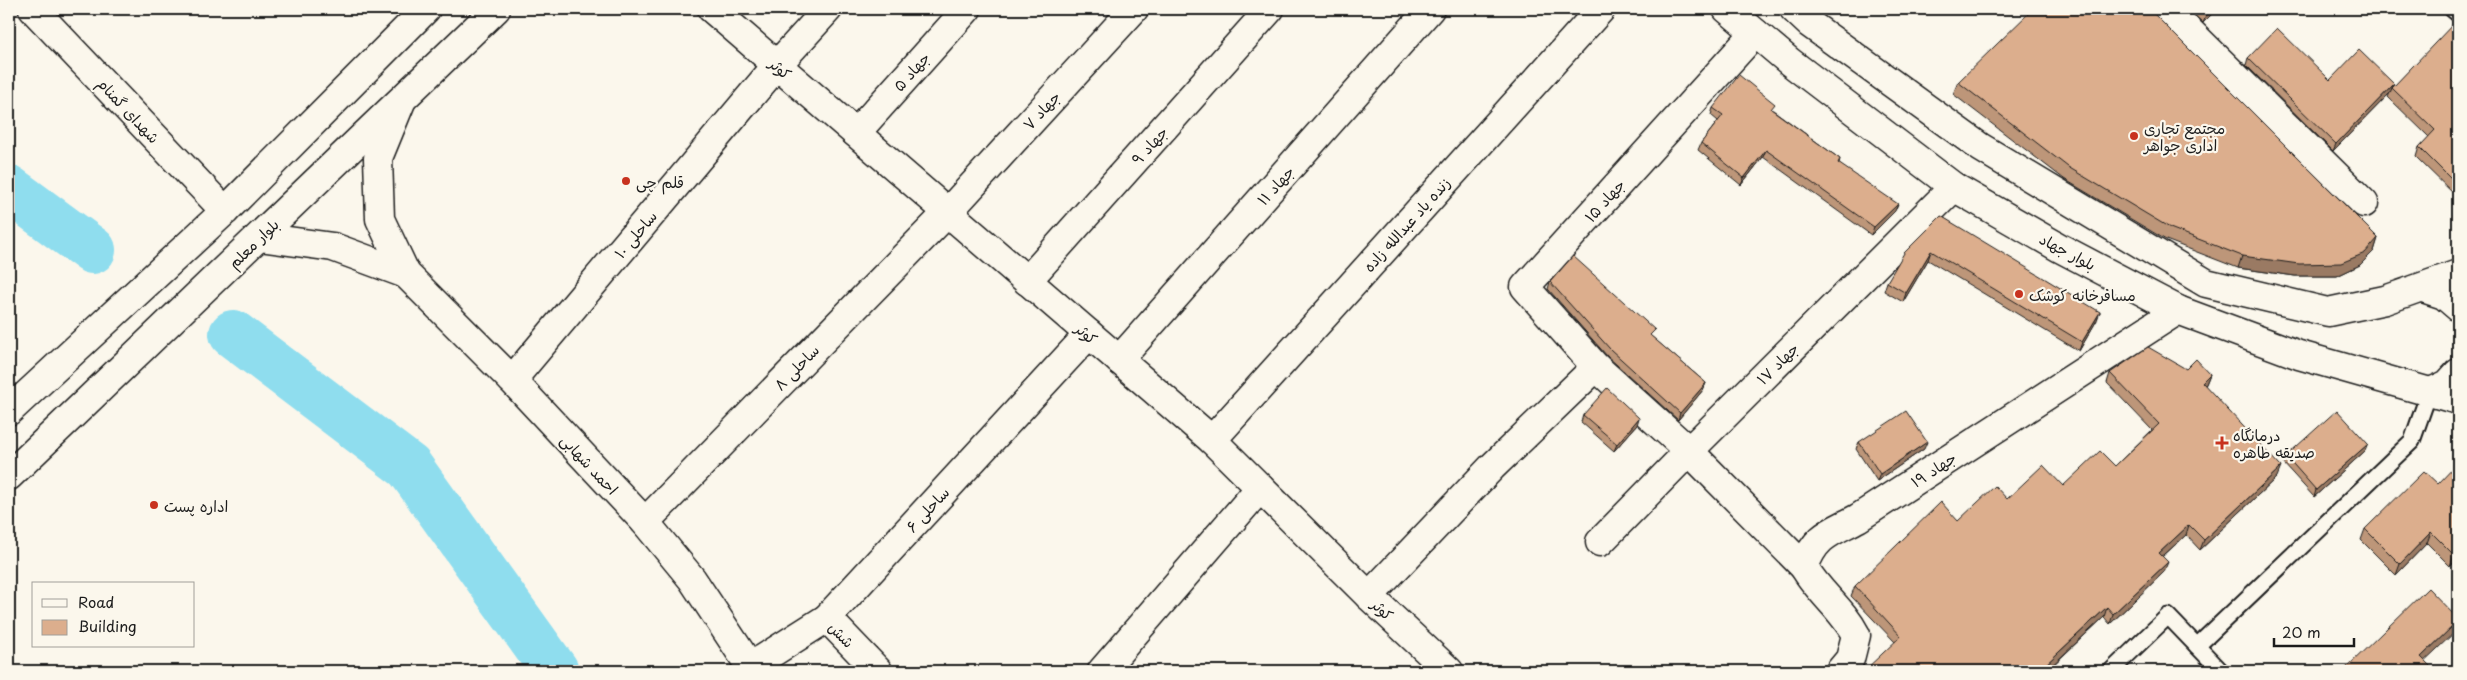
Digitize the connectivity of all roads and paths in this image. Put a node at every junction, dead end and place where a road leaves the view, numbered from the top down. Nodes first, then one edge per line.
1 (34, 9) edge
2 (426, 9) edge
3 (496, 9) edge
4 (712, 9) edge
5 (828, 9) edge
6 (967, 9) edge
7 (1134, 9) edge
8 (1270, 9) edge
9 (1430, 9) edge
10 (1601, 9) edge
11 (1726, 9) edge
12 (1794, 9) edge
13 (2167, 9) edge
14 (2452, 9) edge
15 (2458, 14) edge
16 (1755, 32) junction
17 (777, 65) junction
18 (401, 102) junction
19 (856, 133) junction
20 (1954, 187) junction
21 (2364, 203) dead end
22 (225, 211) junction
23 (948, 212) junction
24 (259, 237) junction
25 (406, 274) junction
26 (2458, 274) edge
27 (1028, 281) junction
28 (2423, 288) junction
29 (2458, 307) edge
30 (2178, 310) junction
31 (1089, 334) junction
32 (1119, 360) junction
33 (1596, 367) junction
34 (2458, 374) edge
35 (512, 380) junction
36 (2429, 393) junction
37 (2458, 400) edge
38 (9, 411) edge
39 (1212, 440) junction
40 (1688, 451) junction
41 (9, 476) edge
42 (1260, 488) junction
43 (645, 522) junction
44 (1600, 542) dead end
45 (1804, 567) junction
46 (1369, 596) junction
47 (827, 618) junction
48 (2196, 646) junction
49 (752, 669) edge
50 (878, 671) edge
51 (1102, 671) edge
52 (1449, 671) edge
53 (1840, 671) edge
54 (2111, 671) edge
55 (2221, 671) edge

1 - 22 street, شهدای گمنام
2 - 22 street
3 - 18 street, بلوار معلم
4 - 17 street, کوثر
5 - 17 street, ساحلی ۱۰
6 - 19 street, جهاد ۵
7 - 23 street, جهاد ۷
8 - 27 street, جهاد ۹
9 - 32 street, جهاد ۱۱
10 - 39 street, زنده یاد عبدالله زاده
11 - 16 street, بلوار جهاد
12 - 28 street
13 - 21 street
14 - 15 lane
16 - 20 street, بلوار جهاد
16 - 33 street, جهاد ۱۵
17 - 19 street, کوثر
17 - 35 street, ساحلی ۱۰
18 - 24 street, بلوار معلم
18 - 25 street, احمد شهابی
19 - 23 street, کوثر
20 - 30 street, بلوار جهاد
20 - 40 street, جهاد ۱۷
22 - 38 street
23 - 27 street, کوثر
23 - 43 street, ساحلی ۸
24 - 25 street, احمد شهابی
24 - 41 street, بلوار معلم
25 - 35 street, احمد شهابی
26 - 28 street
27 - 31 street, کوثر
28 - 29 street
30 - 36 street, بلوار جهاد
30 - 45 street, جهاد ۱۹
31 - 32 street, کوثر
31 - 47 street, ساحلی ۶
32 - 39 street, کوثر
33 - 40 street
33 - 46 street
34 - 36 street
35 - 43 street, احمد شهابی
36 - 37 street, بلوار جهاد
36 - 48 lane
39 - 42 street, کوثر
40 - 44 street, جهاد ۱۷
40 - 45 street
42 - 46 street, کوثر
42 - 51 street
43 - 49 street, احمد شهابی
45 - 53 street
46 - 52 street, کوثر
47 - 49 street, ساحلی ۶
47 - 50 street, شش
48 - 54 lane
48 - 55 lane

